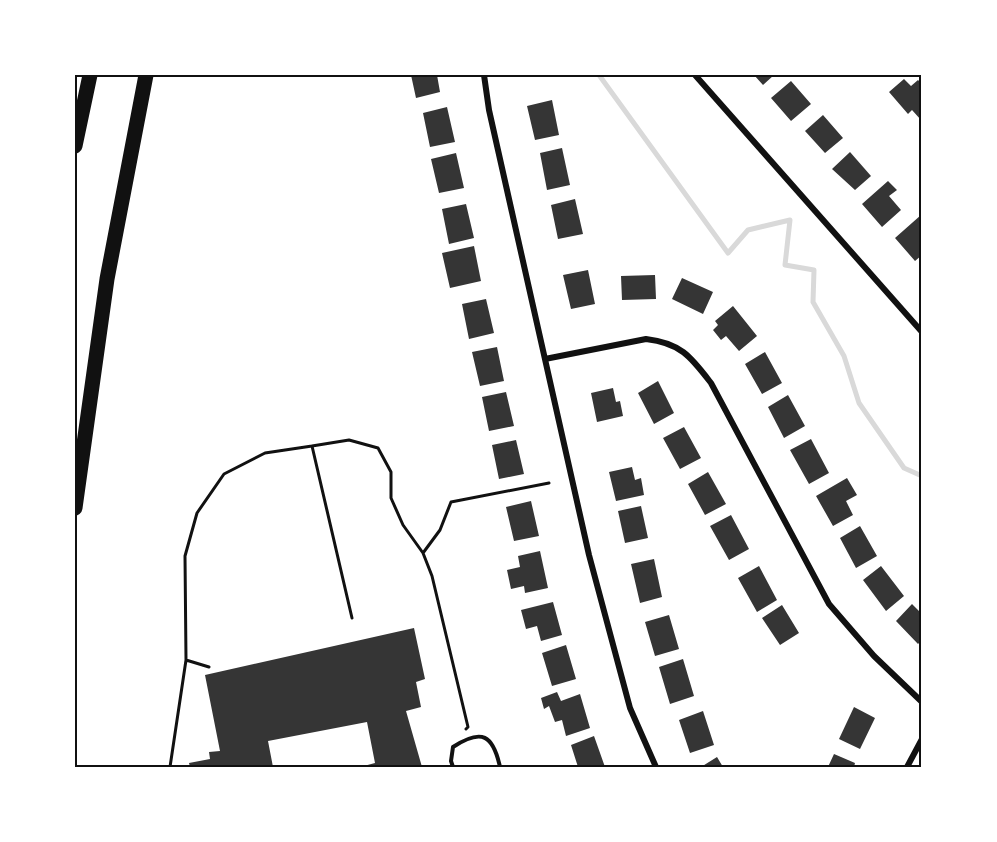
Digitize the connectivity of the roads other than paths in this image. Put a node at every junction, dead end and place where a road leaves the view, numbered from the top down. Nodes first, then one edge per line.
1 (90, 75) edge
2 (146, 75) edge
3 (484, 75) edge
4 (695, 75) edge
5 (75, 146) edge
6 (922, 332) edge
7 (544, 359) junction
8 (75, 508) edge
9 (922, 702) edge
10 (922, 739) edge
11 (453, 767) edge
12 (500, 767) edge
13 (656, 767) edge
14 (907, 767) edge

1 - 5 highway
2 - 8 highway
3 - 7 street
4 - 6 street
7 - 9 street
7 - 13 street
10 - 14 street
11 - 12 lane

